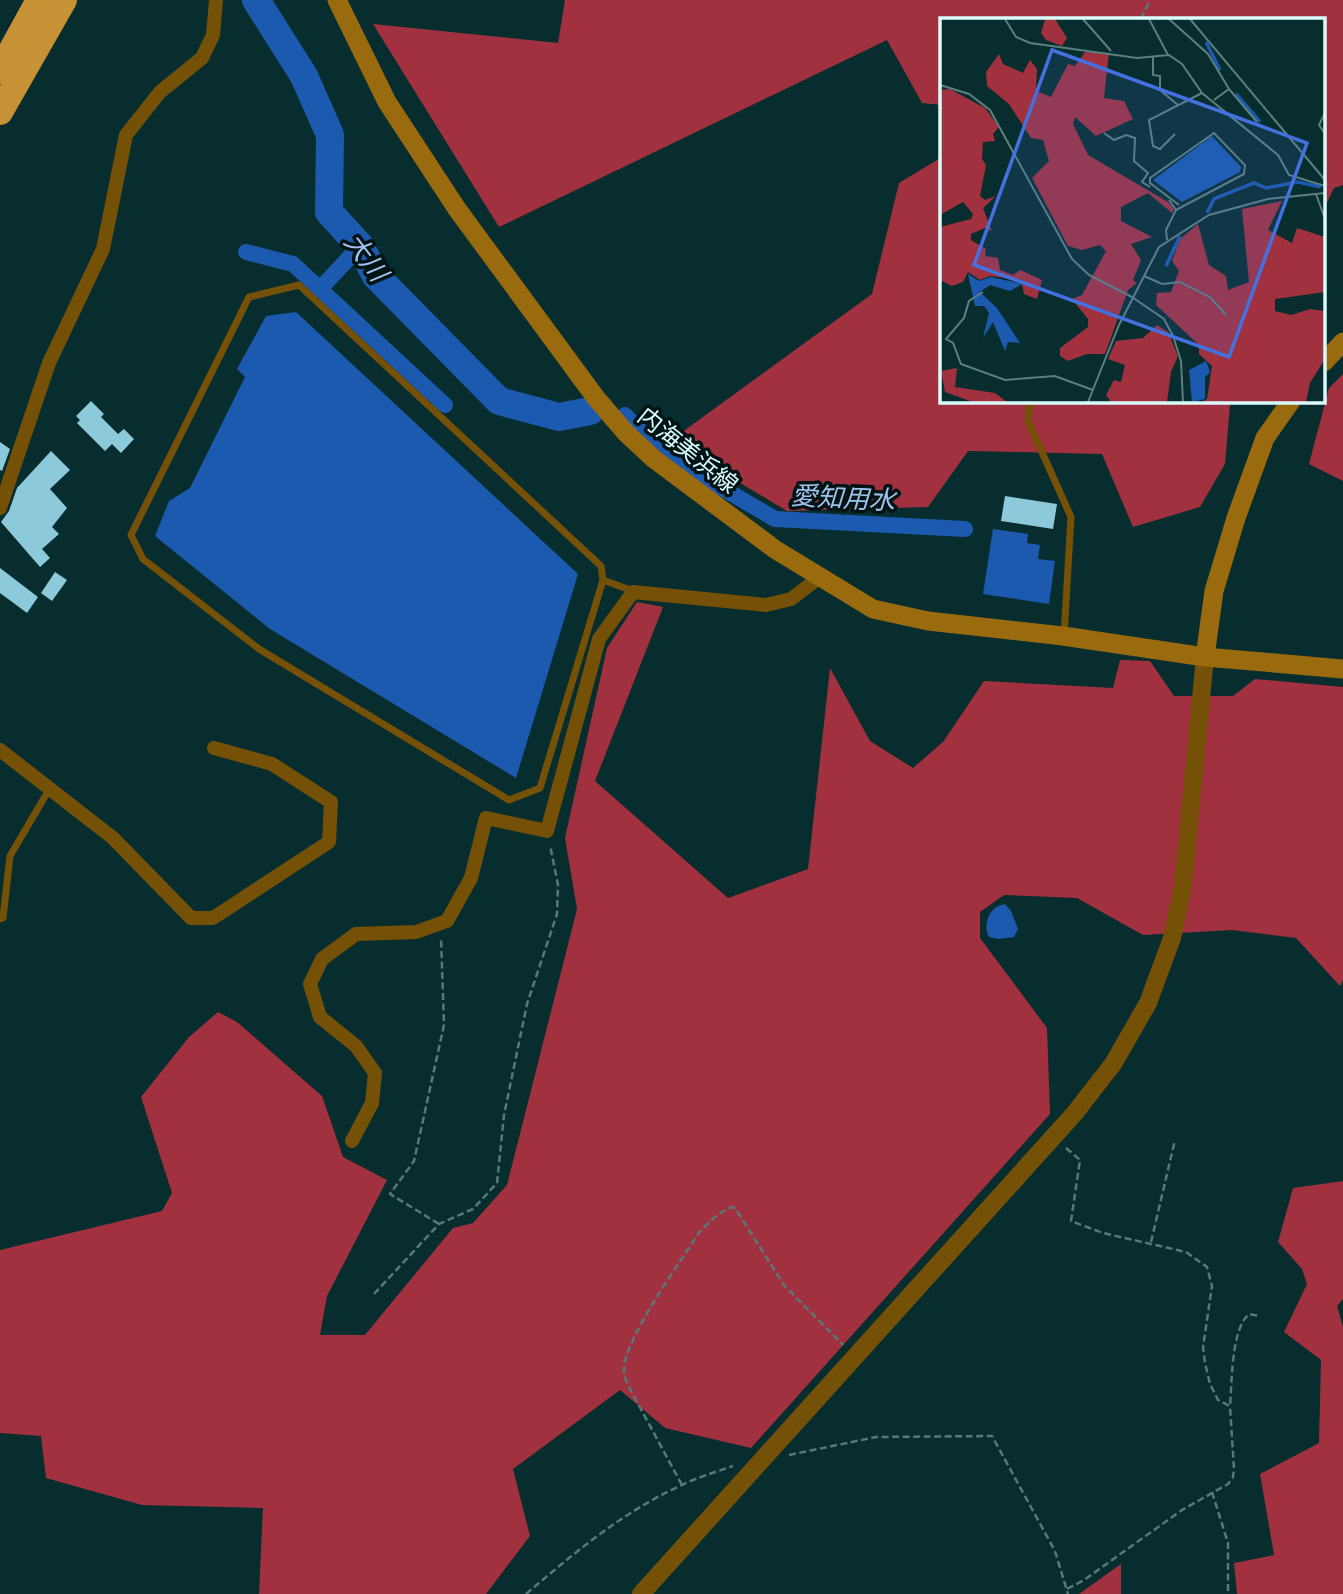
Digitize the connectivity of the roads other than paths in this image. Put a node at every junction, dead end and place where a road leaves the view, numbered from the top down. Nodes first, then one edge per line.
1 (39, 0) edge
2 (64, 0) edge
3 (216, 0) edge
4 (337, 0) edge
5 (0, 71) edge
6 (0, 113) edge
7 (1343, 342) edge
8 (1326, 360) edge
9 (1030, 402) edge
10 (1290, 402) edge
11 (0, 508) edge
12 (820, 577) junction
13 (603, 580) junction
14 (633, 592) junction
15 (1063, 636) junction
16 (1205, 657) junction
17 (1343, 669) edge
18 (214, 748) dead end
19 (0, 750) edge
20 (50, 788) junction
21 (0, 919) edge
22 (352, 1141) dead end
23 (641, 1594) edge

1 - 5 highway
2 - 6 highway
3 - 11 street
4 - 12 main road, 内海美浜線
7 - 8 main road
9 - 15 lane
10 - 16 main road
12 - 14 street
12 - 15 main road, 内海美浜線
13 - 13 lane
13 - 14 lane
14 - 22 street
15 - 16 main road, 内海美浜線
16 - 17 main road, 内海美浜線
16 - 23 street
18 - 20 street
19 - 20 street
20 - 21 lane

